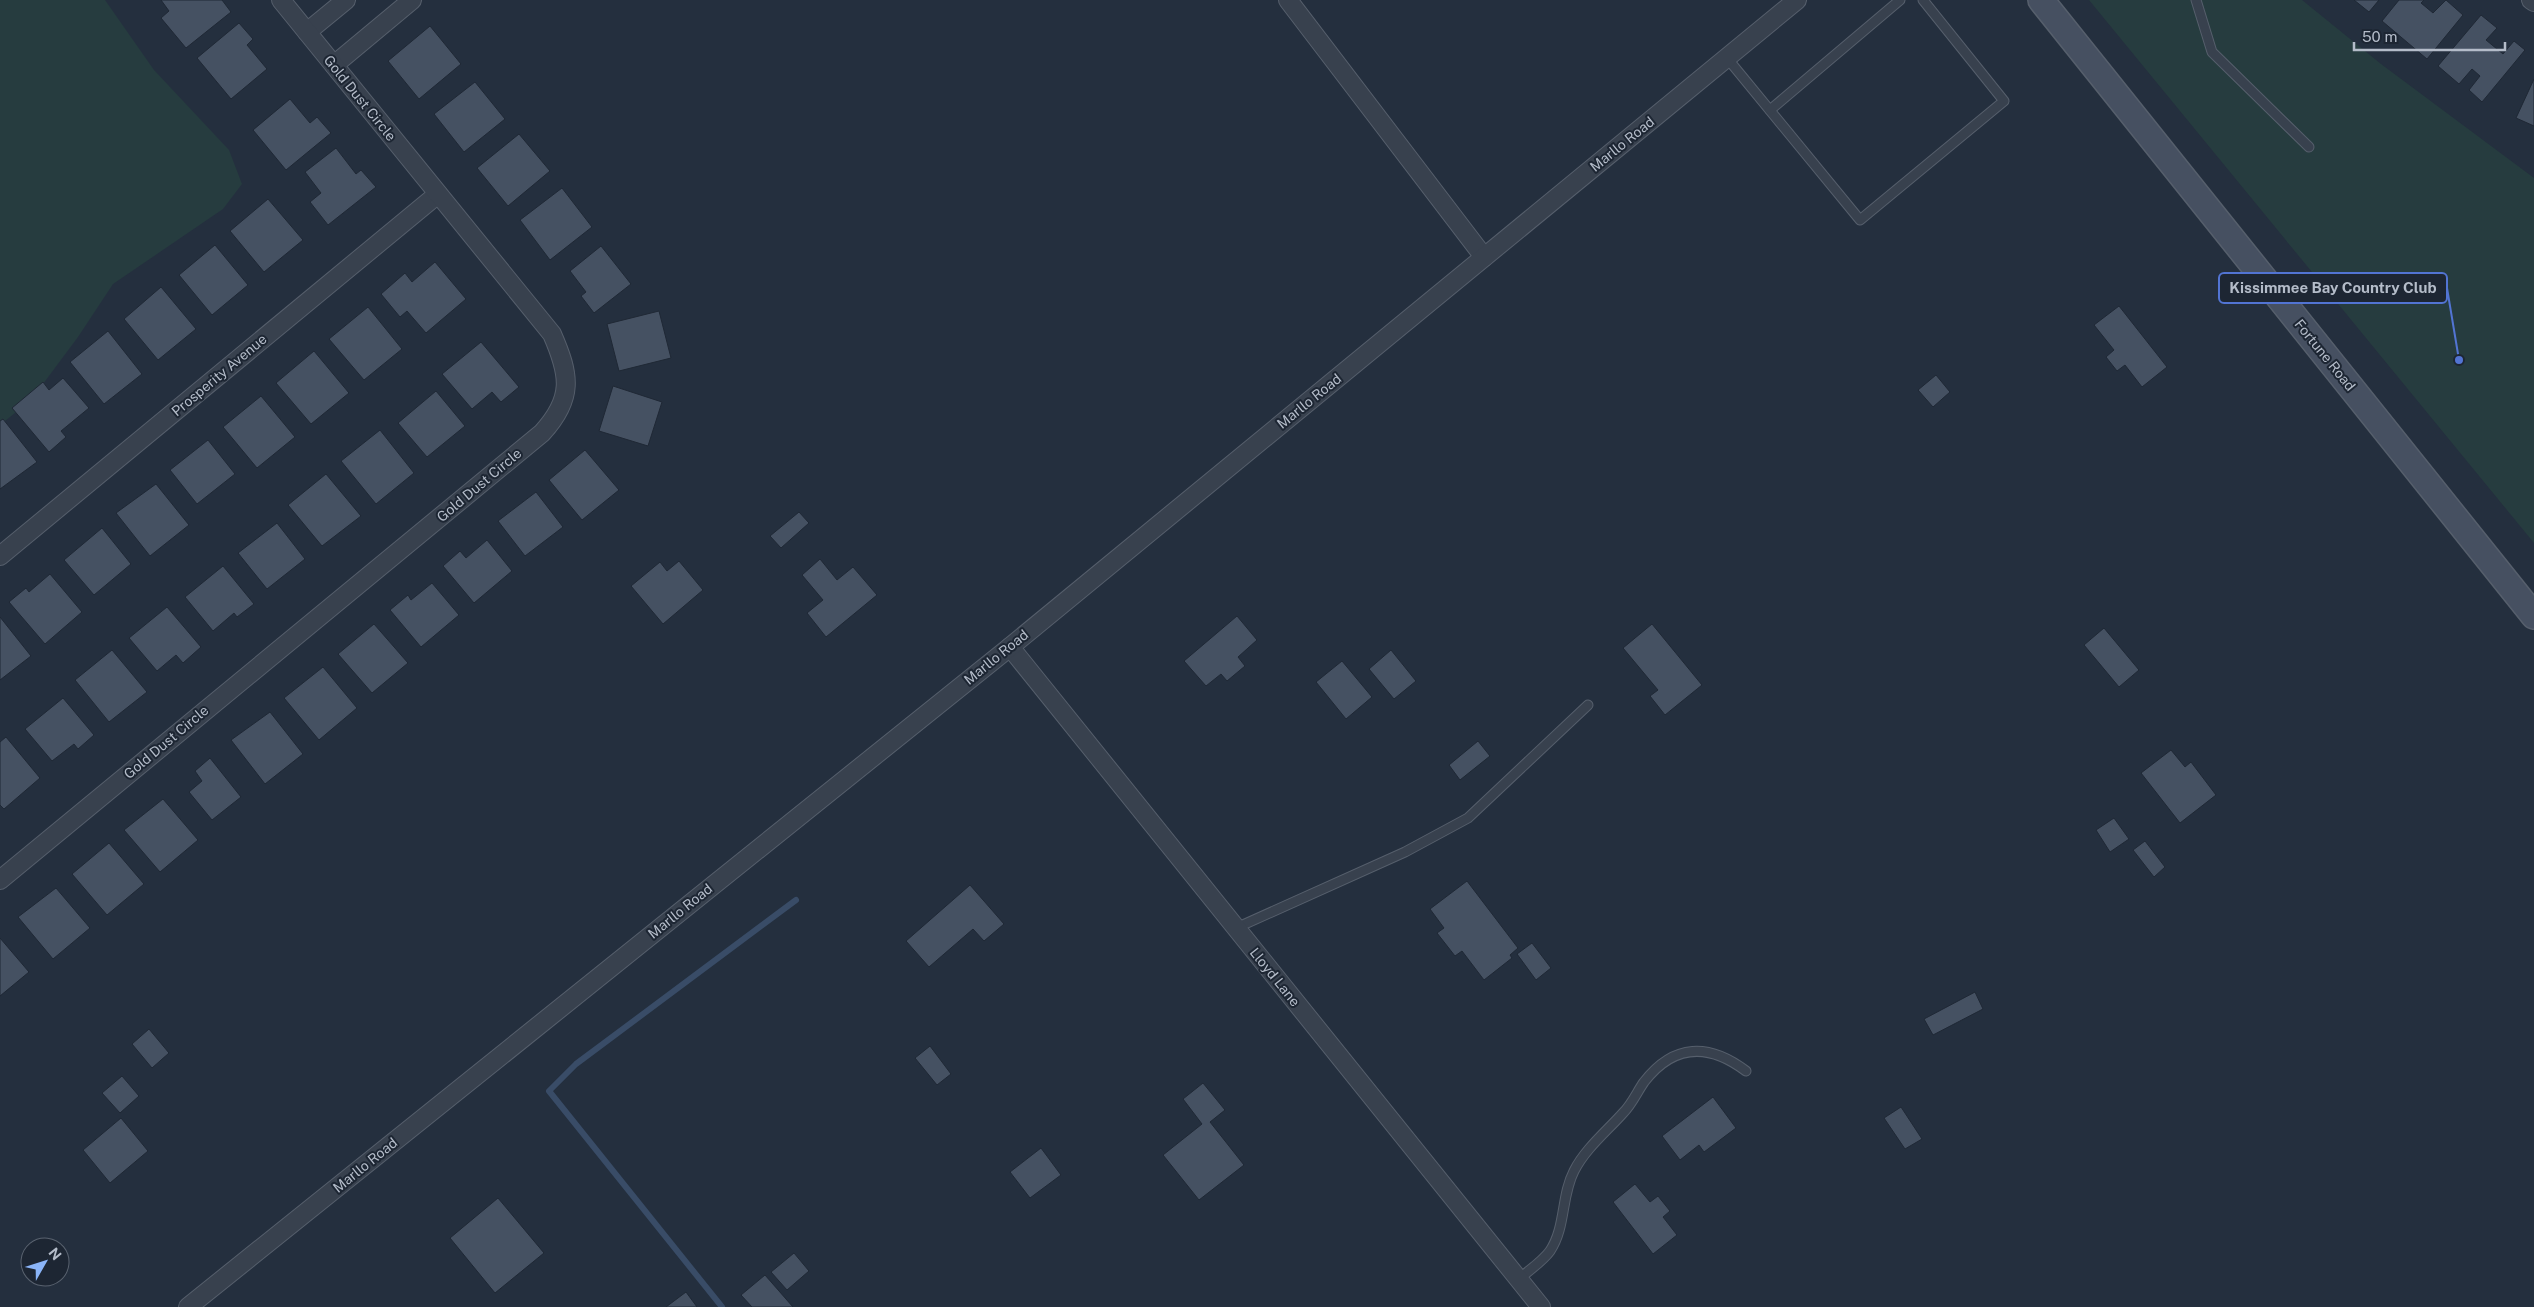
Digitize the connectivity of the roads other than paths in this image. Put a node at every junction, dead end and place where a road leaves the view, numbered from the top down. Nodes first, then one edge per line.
1 (281, 0) edge
2 (346, 0) edge
3 (412, 0) edge
4 (1288, 0) edge
5 (1797, 0) edge
6 (1900, 0) edge
7 (1923, 0) edge
8 (2041, 0) edge
9 (2196, 0) edge
10 (2531, 0) edge
11 (2534, 2) edge
12 (307, 32) junction
13 (1727, 58) junction
14 (334, 65) junction
15 (1770, 110) junction
16 (2309, 147) dead end
17 (438, 194) junction
18 (1484, 257) junction
19 (0, 556) edge
20 (2534, 616) edge
21 (1010, 646) junction
22 (1588, 705) dead end
23 (0, 880) edge
24 (1236, 928) junction
25 (1746, 1071) dead end
26 (1519, 1279) junction
27 (188, 1307) edge
28 (1541, 1307) edge

1 - 12 street, Gold Dust Circle
2 - 12 street
3 - 14 street
4 - 18 street
5 - 13 street, Marllo Road
6 - 15 lane
7 - 15 lane
8 - 20 street, Fortune Road
9 - 16 lane
10 - 11 street
12 - 14 street, Gold Dust Circle
13 - 15 lane
13 - 18 street, Marllo Road
14 - 17 street, Gold Dust Circle
17 - 19 street, Prosperity Avenue
17 - 23 street, Gold Dust Circle
18 - 21 street, Marllo Road
21 - 24 street, Lloyd Lane
21 - 27 street, Marllo Road
22 - 24 lane
24 - 26 street, Lloyd Lane
25 - 26 lane
26 - 28 street, Lloyd Lane

